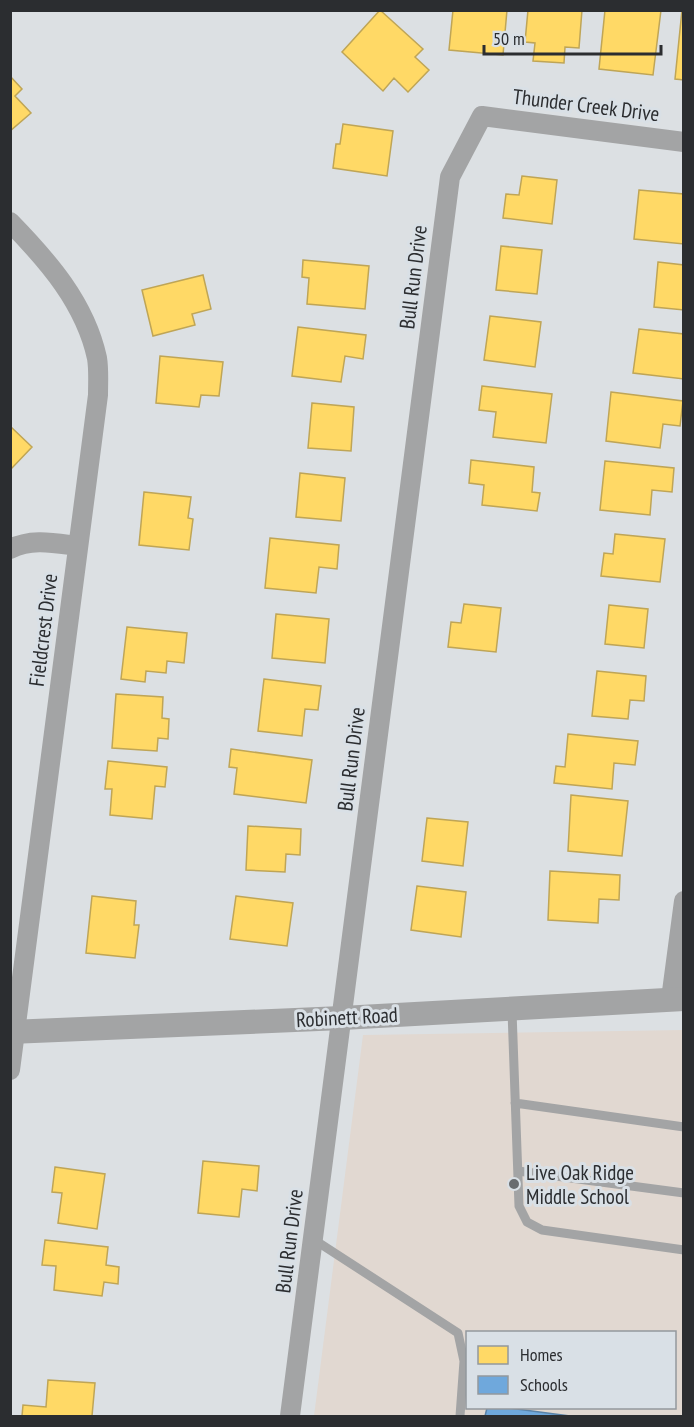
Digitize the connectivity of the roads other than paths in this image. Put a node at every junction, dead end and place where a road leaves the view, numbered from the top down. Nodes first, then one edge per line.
1 (482, 116) joint
2 (684, 142) edge
3 (10, 222) edge
4 (78, 546) junction
5 (10, 549) edge
6 (684, 901) edge
7 (677, 999) edge
8 (512, 1008) junction
9 (342, 1018) junction
10 (13, 1032) edge
11 (10, 1070) edge
12 (515, 1103) junction
13 (684, 1127) edge
14 (518, 1171) junction
15 (684, 1193) edge
16 (313, 1239) junction
17 (684, 1250) edge
18 (290, 1416) edge
19 (460, 1416) edge

1 - 2 street, Thunder Creek Drive
1 - 9 street, Bull Run Drive
3 - 4 street, Fieldcrest Drive
4 - 5 street
4 - 10 street, Fieldcrest Drive
6 - 7 street
7 - 8 street, Robinett Road
8 - 9 street, Robinett Road
8 - 12 lane
9 - 10 street, Robinett Road
9 - 16 street, Bull Run Drive
10 - 11 street, Fieldcrest Drive
12 - 13 lane
12 - 14 lane
14 - 15 lane
14 - 17 lane
16 - 18 street, Bull Run Drive
16 - 19 lane

